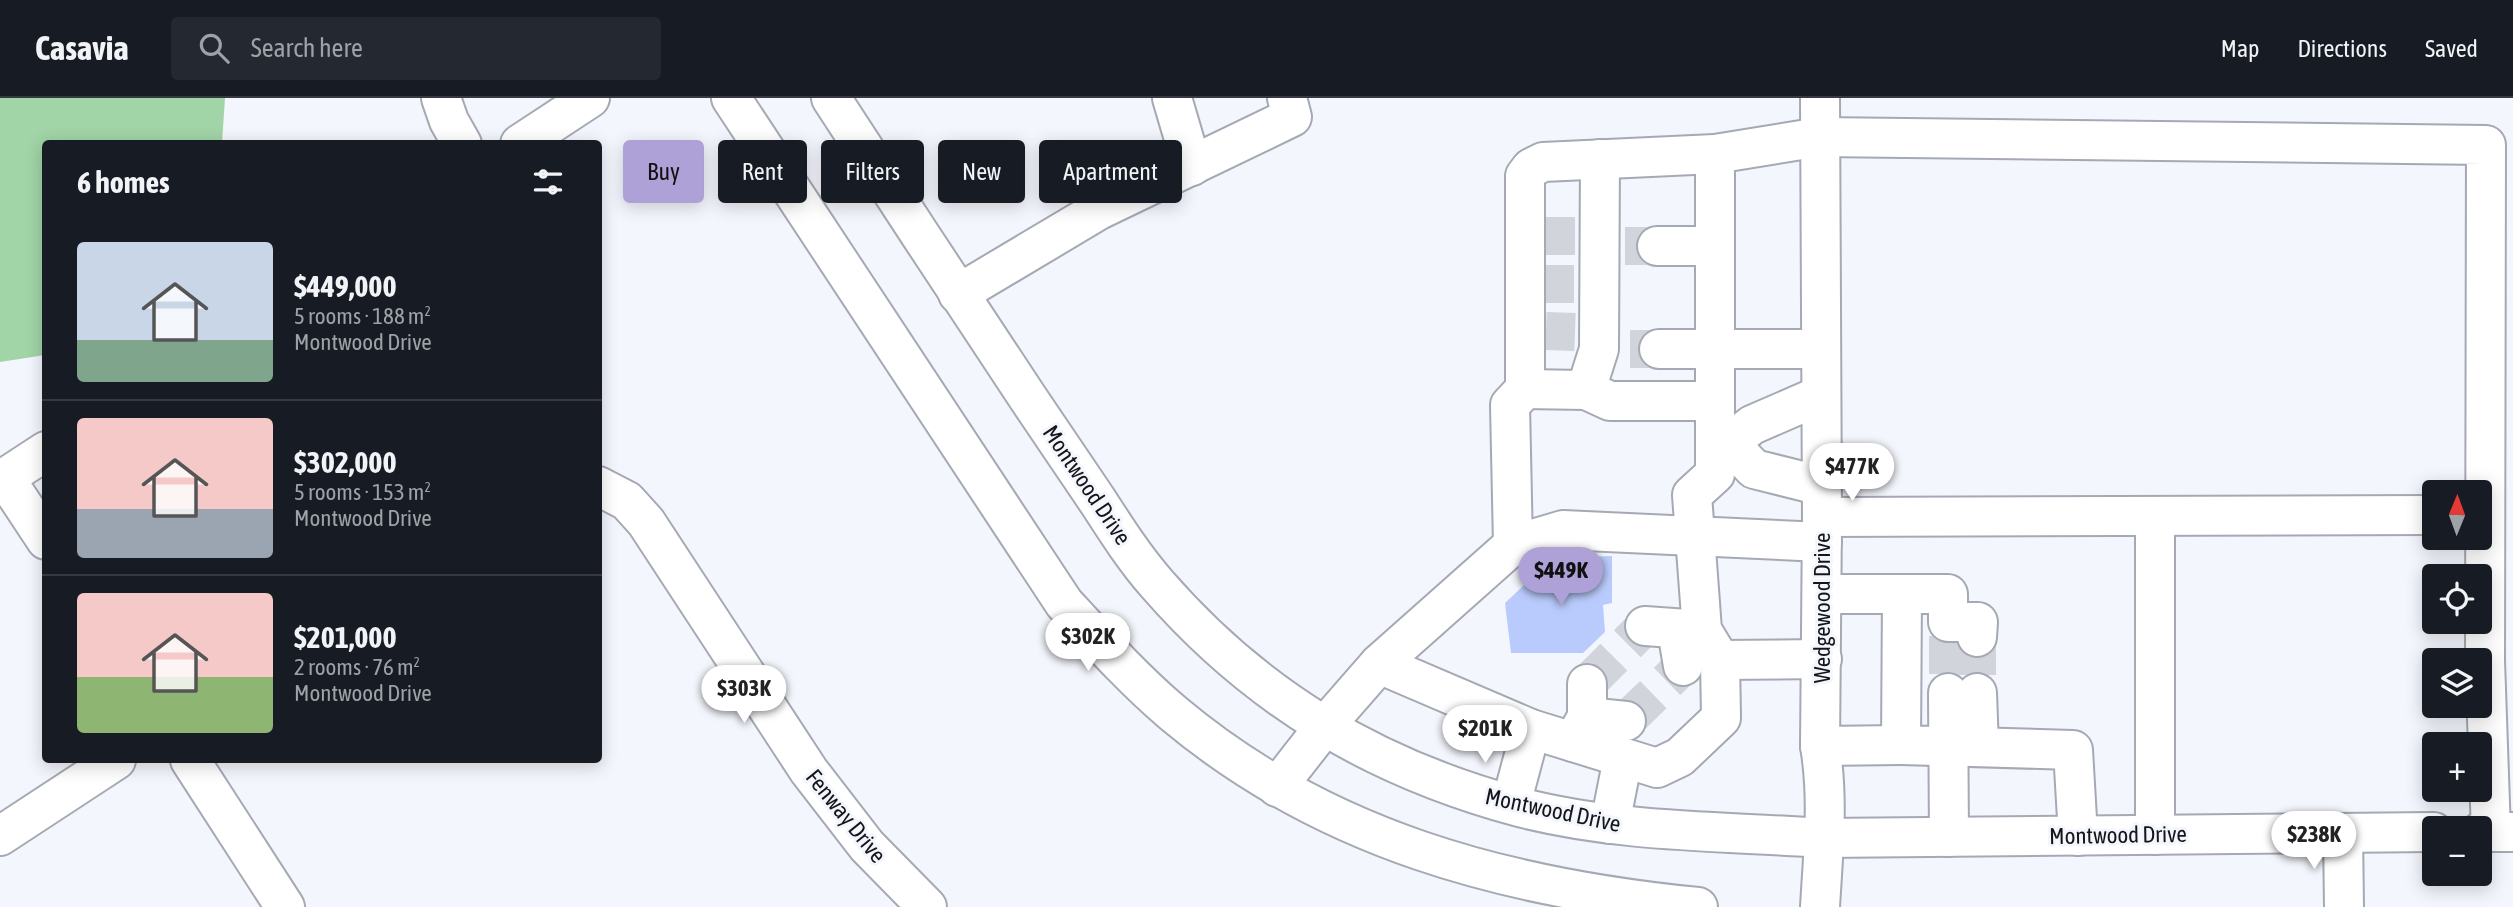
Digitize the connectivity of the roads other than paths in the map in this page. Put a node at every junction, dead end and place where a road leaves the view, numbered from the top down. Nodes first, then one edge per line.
1 (441, 98) edge
2 (590, 98) edge
3 (731, 98) edge
4 (831, 98) edge
5 (1172, 98) edge
6 (1287, 98) edge
7 (1820, 98) edge
8 (1820, 137) junction
9 (460, 140) edge
10 (526, 140) edge
11 (1715, 154) junction
12 (1600, 159) junction
13 (1192, 166) junction
14 (1589, 240) junction
15 (1715, 246) junction
16 (1561, 284) junction
17 (958, 294) junction
18 (1590, 339) junction
19 (1715, 348) junction
20 (1821, 349) junction
21 (1525, 389) junction
22 (1586, 390) junction
23 (1821, 395) junction
24 (1716, 401) junction
25 (1722, 442) junction
26 (42, 454) edge
27 (2, 479) edge
28 (2482, 480) edge
29 (602, 488) edge
30 (1822, 515) junction
31 (2422, 515) edge
32 (2155, 516) junction
33 (42, 534) edge
34 (1696, 536) junction
35 (1513, 545) junction
36 (2483, 550) edge
37 (1822, 594) junction
38 (1902, 594) junction
39 (1958, 632) tunnel mouth
40 (1685, 642) junction
41 (1822, 659) junction
42 (1379, 664) junction
43 (1963, 693) tunnel mouth
44 (1324, 727) junction
45 (1531, 729) junction
46 (1624, 740) junction
47 (1901, 745) junction
48 (1820, 747) junction
49 (1963, 747) junction
50 (111, 763) edge
51 (192, 763) edge
52 (1277, 787) junction
53 (1511, 804) junction
54 (1610, 824) junction
55 (2422, 832) edge
56 (2495, 832) edge
57 (2343, 833) junction
58 (2155, 835) junction
59 (0, 836) edge
60 (1949, 836) junction
61 (2078, 836) junction
62 (1824, 838) junction
63 (285, 907) edge
64 (927, 907) edge
65 (1698, 907) edge
66 (1820, 907) edge
67 (2344, 907) edge

1 - 9 main road
2 - 10 main road
3 - 52 main road
4 - 17 main road, Montwood Drive
5 - 13 main road
6 - 13 main road
7 - 8 main road, Wedgewood Drive
8 - 11 main road
8 - 20 main road, Wedgewood Drive
8 - 28 main road
11 - 12 main road
11 - 15 main road
12 - 14 main road
12 - 14 main road
13 - 17 main road
14 - 15 main road
14 - 16 main road
14 - 16 main road
15 - 19 main road
16 - 18 main road
16 - 18 main road
17 - 44 main road, Montwood Drive
18 - 19 main road
18 - 21 main road
18 - 22 main road
19 - 20 main road
19 - 24 main road
20 - 23 main road, Wedgewood Drive
21 - 22 main road
21 - 35 main road
22 - 24 main road
23 - 25 main road
23 - 30 main road, Wedgewood Drive
24 - 25 main road
25 - 30 main road
25 - 34 main road
26 - 27 main road
27 - 33 main road
29 - 64 main road, Fenway Drive
30 - 32 main road
30 - 34 main road
30 - 37 main road, Wedgewood Drive
31 - 32 main road
32 - 58 main road
34 - 35 main road
34 - 40 main road
35 - 42 main road
36 - 56 main road
37 - 38 main road
37 - 41 main road, Wedgewood Drive
38 - 39 main road
38 - 47 main road
40 - 41 main road
40 - 46 main road
41 - 48 main road, Wedgewood Drive
42 - 44 main road
42 - 45 main road
43 - 49 main road
44 - 52 main road
44 - 53 main road, Montwood Drive
45 - 46 main road
45 - 53 main road
46 - 54 main road
47 - 48 main road
47 - 49 main road
48 - 62 main road, Wedgewood Drive
49 - 60 main road
49 - 61 main road
50 - 59 main road
51 - 63 main road
52 - 65 main road
53 - 54 main road, Montwood Drive
54 - 62 main road, Montwood Drive
55 - 57 main road, Montwood Drive
57 - 58 main road, Montwood Drive
57 - 67 main road
58 - 61 main road, Montwood Drive
60 - 61 main road, Montwood Drive
60 - 62 main road, Montwood Drive
62 - 66 main road, Wedgewood Drive

